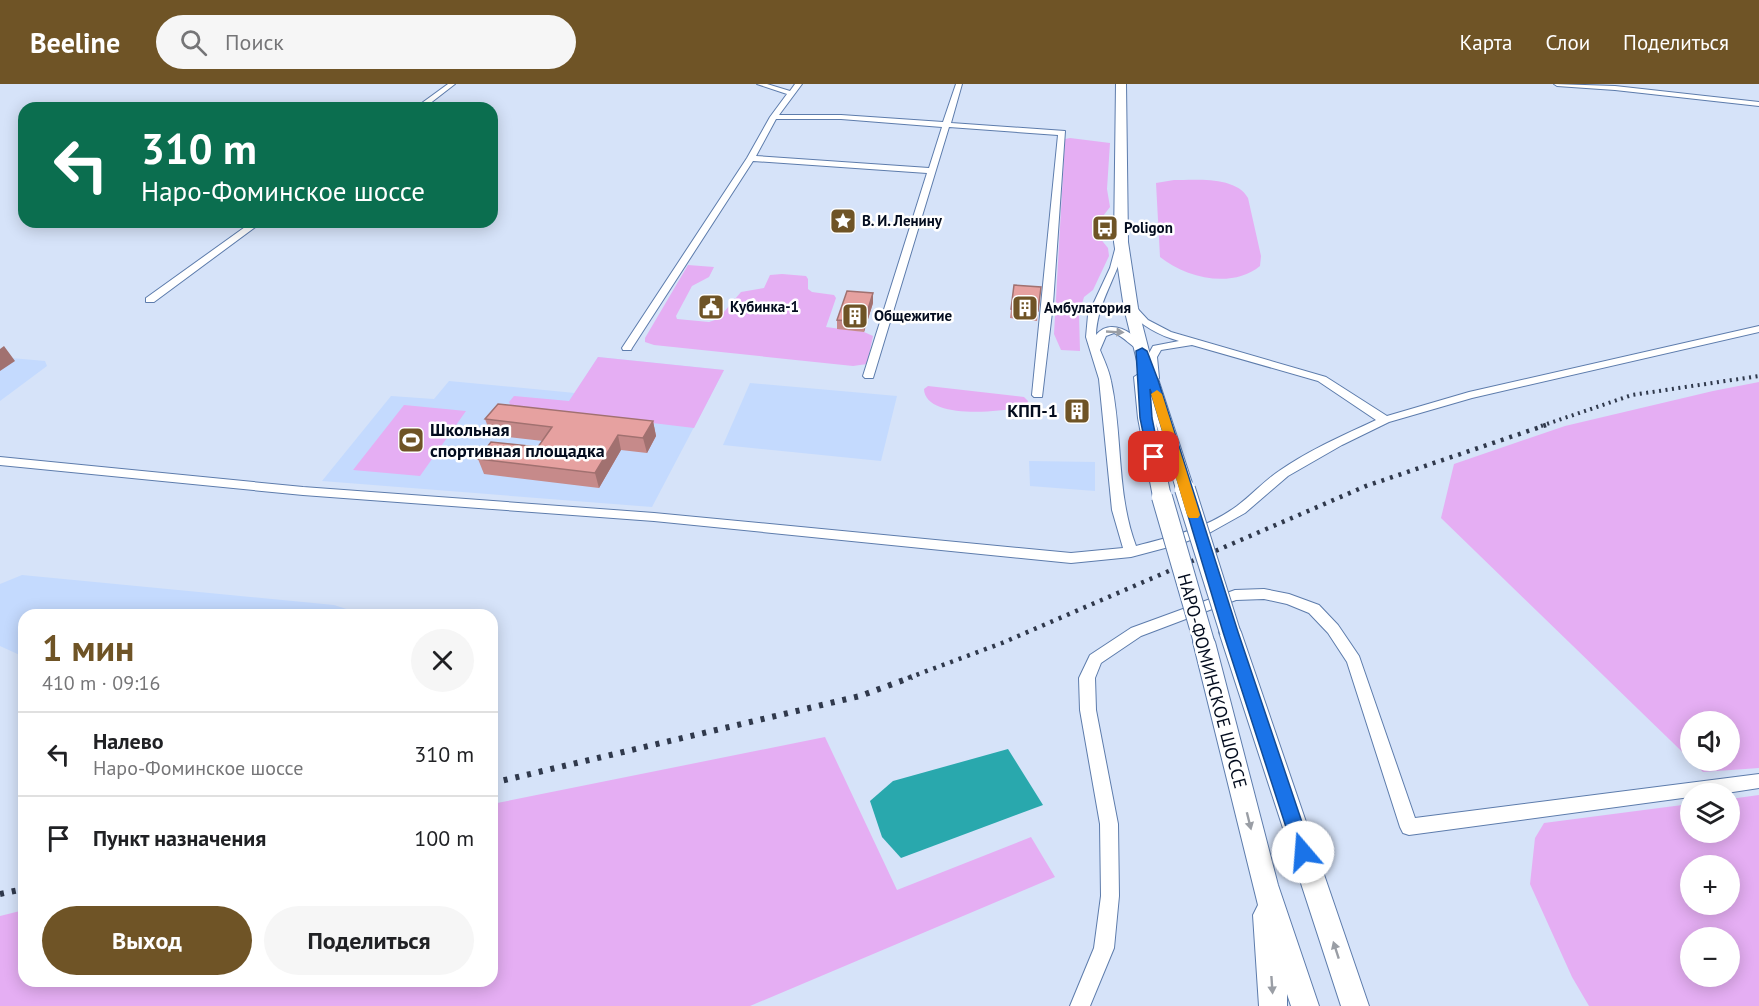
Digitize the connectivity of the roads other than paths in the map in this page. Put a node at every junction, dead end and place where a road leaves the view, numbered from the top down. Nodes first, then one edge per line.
1 (452, 84) edge
2 (760, 84) edge
3 (799, 84) edge
4 (959, 84) edge
5 (1121, 84) edge
6 (1557, 84) edge
7 (790, 93) junction
8 (427, 102) edge
9 (1759, 104) edge
10 (774, 117) junction
11 (948, 124) junction
12 (751, 158) junction
13 (932, 171) junction
14 (250, 228) edge
15 (1121, 242) junction
16 (150, 300) dead end
17 (1131, 308) junction
18 (1759, 329) edge
19 (1206, 347) junction
20 (627, 348) dead end
21 (1095, 349) junction
22 (1141, 349) junction
23 (869, 376) dead end
24 (1153, 380) junction
25 (1038, 395) dead end
26 (1385, 420) junction
27 (0, 461) edge
28 (1131, 552) junction
29 (1759, 781) edge
30 (1265, 885) junction
31 (1080, 1006) edge
32 (1273, 1006) edge
33 (1305, 1006) edge
34 (1355, 1006) edge

1 - 8 street
2 - 7 street
3 - 7 street
4 - 11 street
5 - 15 main road, НАРО-ФОМИНСКОЕ ШОССЕ
6 - 9 street
7 - 10 street
10 - 11 street
10 - 12 street
11 - 13 street
11 - 25 street
12 - 13 street
12 - 20 street
13 - 23 street
14 - 16 street
15 - 17 main road, НАРО-ФОМИНСКОЕ ШОССЕ
15 - 21 street
17 - 19 street
17 - 22 main road, НАРО-ФОМИНСКОЕ ШОССЕ
18 - 26 street
19 - 24 street
19 - 26 street
21 -> 22 street
21 - 28 street
22 - 24 main road, НАРО-ФОМИНСКОЕ ШОССЕ
22 -> 30 main road, НАРО-ФОМИНСКОЕ ШОССЕ, bridge
34 -> 24 main road, НАРО-ФОМИНСКОЕ ШОССЕ, bridge
26 - 28 street
27 - 28 street
29 - 31 street
30 -> 32 main road
30 - 33 main road, НАРО-ФОМИНСКОЕ ШОССЕ

